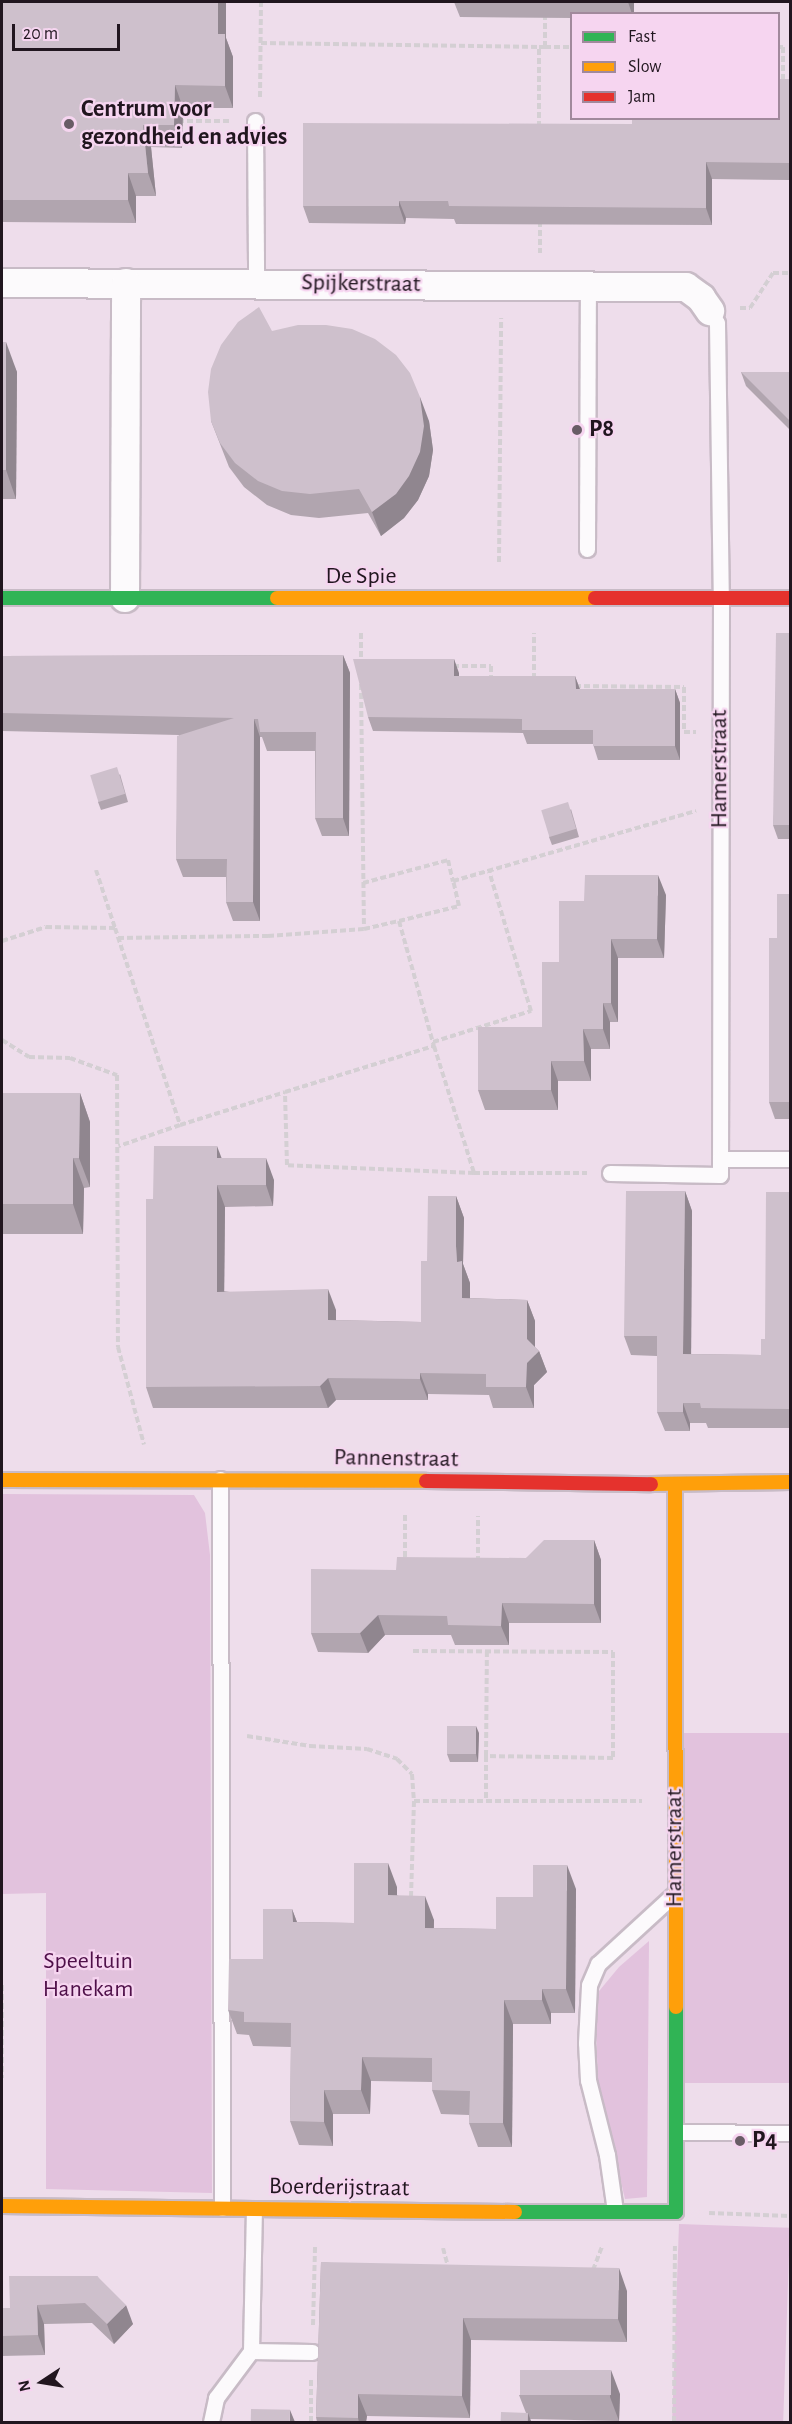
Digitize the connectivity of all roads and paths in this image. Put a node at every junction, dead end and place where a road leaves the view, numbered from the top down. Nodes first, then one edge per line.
1 (261, 2) edge
2 (545, 13) dead end
3 (261, 43) junction
4 (780, 46) edge
5 (539, 47) junction
6 (545, 47) junction
7 (570, 47) edge
8 (783, 85) edge
9 (172, 121) edge
10 (255, 121) junction
11 (539, 131) edge
12 (540, 215) edge
13 (790, 273) edge
14 (2, 283) edge
15 (126, 283) junction
16 (256, 283) junction
17 (501, 286) junction
18 (541, 286) junction
19 (588, 287) junction
20 (710, 311) junction
21 (587, 549) dead end
22 (2, 598) edge
23 (125, 598) junction
24 (721, 598) junction
25 (790, 598) edge
26 (360, 599) junction
27 (499, 599) junction
28 (535, 599) junction
29 (361, 665) edge
30 (444, 666) edge
31 (361, 677) edge
32 (491, 685) edge
33 (534, 686) edge
34 (568, 686) edge
35 (720, 733) junction
36 (720, 803) junction
37 (96, 870) dead end
38 (489, 871) junction
39 (453, 881) junction
40 (363, 883) junction
41 (399, 921) junction
42 (115, 928) junction
43 (364, 929) junction
44 (118, 938) junction
45 (2, 941) edge
46 (2, 1040) edge
47 (434, 1044) junction
48 (285, 1092) junction
49 (180, 1125) junction
50 (119, 1146) junction
51 (720, 1159) junction
52 (790, 1160) edge
53 (474, 1173) junction
54 (610, 1173) joint
55 (145, 1479) junction
56 (220, 1479) junction
57 (2, 1480) edge
58 (405, 1481) junction
59 (478, 1482) junction
60 (790, 1482) edge
61 (675, 1484) junction
62 (405, 1568) edge
63 (478, 1568) edge
64 (413, 1652) dead end
65 (487, 1652) junction
66 (222, 1724) junction
67 (486, 1756) junction
68 (414, 1801) junction
69 (486, 1801) junction
70 (675, 1801) junction
71 (675, 1894) junction
72 (411, 1904) edge
73 (2, 1985) edge
74 (2, 2078) edge
75 (676, 2132) junction
76 (790, 2133) edge
77 (2, 2206) edge
78 (222, 2208) junction
79 (254, 2209) junction
80 (299, 2210) junction
81 (615, 2211) junction
82 (434, 2212) junction
83 (676, 2212) junction
84 (790, 2216) edge
85 (451, 2278) edge
86 (590, 2279) edge
87 (251, 2350) junction
88 (312, 2352) junction
89 (211, 2422) edge
90 (311, 2422) edge
91 (674, 2422) edge

1 - 3 path
2 - 6 path
3 - 5 path
3 - 10 path
4 - 8 path
5 - 6 path
5 - 11 path
6 - 7 path
9 - 10 path
10 - 16 lane
12 - 18 path
13 - 20 path
14 - 15 street, Spijkerstraat
15 - 16 street, Spijkerstraat
15 - 23 street
16 - 17 street, Spijkerstraat
17 - 18 street, Spijkerstraat
17 - 27 path
18 - 19 street, Spijkerstraat
19 - 20 street, Spijkerstraat
19 - 21 lane
20 - 24 lane, Hamerstraat
22 - 23 street, De Spie
23 - 26 street, De Spie
24 - 25 street, De Spie
24 - 28 street, De Spie
24 - 35 lane, Hamerstraat
26 - 27 street, De Spie
26 - 29 path
27 - 28 street, De Spie
28 - 33 path
30 - 32 path
31 - 40 path
34 - 35 path
35 - 36 lane, Hamerstraat
36 - 38 path
36 - 51 lane, Hamerstraat
37 - 42 path
38 - 39 path
38 - 47 path
39 - 40 path
39 - 41 path
40 - 43 path
41 - 43 path
41 - 47 path
42 - 44 path
42 - 45 path
43 - 44 path
44 - 49 path
46 - 50 path
47 - 48 path
47 - 53 path
48 - 49 path
48 - 53 path
49 - 50 path
50 - 55 path
51 - 52 lane
51 - 54 lane
53 - 54 path
55 - 56 street, Pannenstraat
55 - 57 street, Pannenstraat
56 - 58 street, Pannenstraat
56 - 66 lane
58 - 59 street, Pannenstraat
58 - 62 path
59 - 61 street, Pannenstraat
59 - 63 path
60 - 61 street, Pannenstraat
61 - 70 street, Hamerstraat
64 - 65 path
65 - 67 path
65 - 67 path
66 - 68 path
66 - 78 lane
67 - 69 path
68 - 69 path
68 - 72 path
69 - 70 path
70 - 71 street, Hamerstraat
71 - 75 street, Hamerstraat
71 - 81 lane
73 - 74 path
75 - 76 lane
75 - 83 street, Hamerstraat
77 - 78 street, Boerderijstraat
78 - 79 street, Boerderijstraat
79 - 80 street, Boerderijstraat
79 - 87 lane
80 - 82 street, Boerderijstraat
80 - 88 path
81 - 82 street, Boerderijstraat
81 - 83 street, Boerderijstraat
81 - 86 path
82 - 85 path
83 - 84 path
83 - 91 path
87 - 88 lane
87 - 89 lane
88 - 90 path

